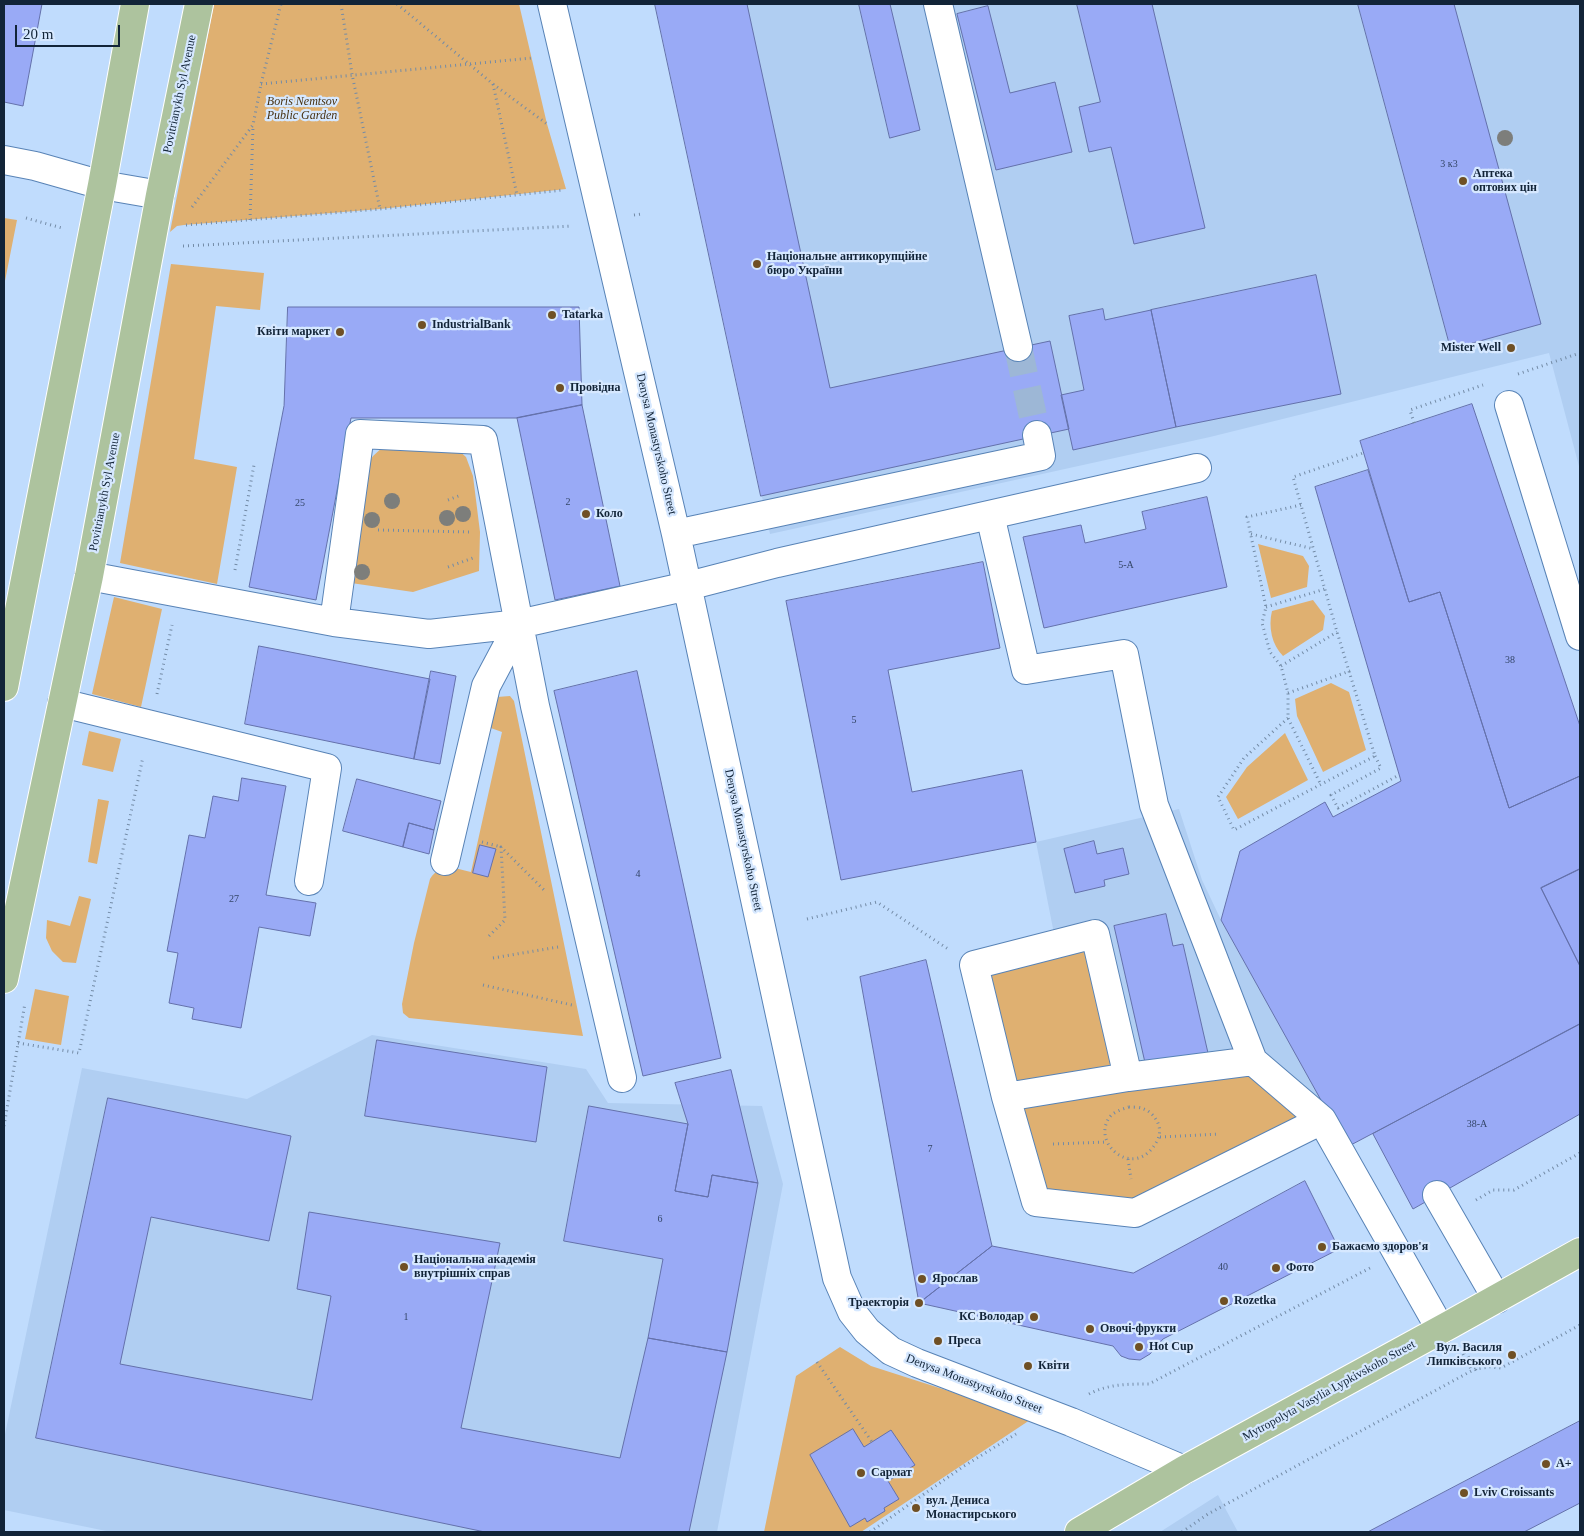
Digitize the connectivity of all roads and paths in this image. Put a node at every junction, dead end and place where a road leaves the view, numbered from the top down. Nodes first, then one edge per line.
1 (135, 4) edge
2 (199, 4) edge
3 (281, 4) edge
4 (341, 4) edge
5 (397, 4) edge
6 (552, 4) edge
7 (938, 4) edge
8 (469, 63) junction
9 (534, 67) dead end
10 (352, 74) junction
11 (261, 84) junction
12 (493, 84) junction
13 (545, 114) dead end
14 (254, 125) junction
15 (4, 160) edge
16 (102, 185) junction
17 (566, 189) dead end
18 (160, 195) junction
19 (517, 195) junction
20 (196, 202) dead end
21 (380, 209) junction
22 (642, 214) dead end
23 (250, 220) junction
24 (603, 221) junction
25 (184, 225) dead end
26 (151, 245) junction
27 (1018, 347) tunnel mouth
28 (1580, 353) edge
29 (1517, 374) dead end
30 (1490, 383) dead end
31 (1509, 405) dead end
32 (1414, 423) dead end
33 (1037, 435) tunnel mouth
34 (1363, 453) dead end
35 (254, 465) dead end
36 (1197, 468) dead end
37 (1302, 505) junction
38 (990, 515) junction
39 (375, 530) dead end
40 (470, 532) dead end
41 (676, 534) junction
42 (1251, 534) junction
43 (1314, 549) junction
44 (478, 557) dead end
45 (448, 567) dead end
46 (89, 576) junction
47 (688, 586) junction
48 (1325, 588) junction
49 (179, 592) junction
50 (229, 602) junction
51 (1266, 607) junction
52 (334, 622) junction
53 (519, 624) junction
54 (1337, 632) junction
55 (1580, 636) edge
56 (1281, 666) junction
57 (1350, 671) junction
58 (4, 687) edge
59 (1288, 693) junction
60 (62, 703) junction
61 (1288, 718) junction
62 (150, 724) junction
63 (1375, 756) junction
64 (1399, 774) dead end
65 (1321, 785) junction
66 (478, 840) dead end
67 (501, 847) junction
68 (445, 861) dead end
69 (308, 881) dead end
70 (579, 895) junction
71 (807, 919) dead end
72 (489, 936) dead end
73 (590, 940) junction
74 (493, 958) dead end
75 (974, 965) junction
76 (4, 980) edge
77 (482, 985) dead end
78 (607, 1014) junction
79 (18, 1043) dead end
80 (1253, 1061) junction
81 (1128, 1077) junction
82 (622, 1078) dead end
83 (1006, 1097) junction
84 (1322, 1120) junction
85 (1107, 1142) junction
86 (1020, 1145) junction
87 (1580, 1153) edge
88 (1443, 1205) joint
89 (1393, 1245) junction
90 (1580, 1252) edge
91 (1496, 1299) junction
92 (1580, 1325) edge
93 (1441, 1330) junction
94 (817, 1362) dead end
95 (1052, 1414) junction
96 (872, 1442) dead end
97 (1184, 1470) junction
98 (870, 1532) edge
99 (1079, 1532) edge
100 (1182, 1532) edge

1 - 16 main road
2 - 18 main road, Povitrianykh Syl Avenue
3 - 11 path
4 - 10 path
5 - 8 path
6 - 24 street, Denysa Monastyrskoho Street
7 - 27 street
8 - 9 path
8 - 10 path
8 - 12 path
10 - 11 path
10 - 21 path
11 - 14 path
12 - 13 path
12 - 19 path
14 - 20 path
14 - 23 path
15 - 16 street
16 - 18 street
16 - 58 main road
17 - 19 path
18 - 26 main road, Povitrianykh Syl Avenue
19 - 21 path
21 - 23 path
22 - 24 path
23 - 25 path
24 - 26 path
24 - 41 street, Denysa Monastyrskoho Street
26 - 46 main road, Povitrianykh Syl Avenue
28 - 29 path
30 - 32 path
31 - 55 street
33 - 41 street
34 - 37 path
35 - 50 path
36 - 38 street
37 - 42 path
37 - 43 path
38 - 47 street
38 - 80 street
39 - 40 path
41 - 47 street, Denysa Monastyrskoho Street
42 - 43 path
42 - 51 path
43 - 48 path
44 - 45 path
46 - 49 street
46 - 60 main road, Povitrianykh Syl Avenue
47 - 53 street
47 - 95 street, Denysa Monastyrskoho Street
48 - 51 path
48 - 54 path
49 - 50 street
49 - 62 path
50 - 52 street
51 - 56 path
52 - 53 street
52 - 53 street
53 - 68 street
53 - 70 street
54 - 56 path
54 - 57 path
56 - 59 path
57 - 59 path
57 - 63 path
59 - 61 path
60 - 62 street
60 - 76 main road, Povitrianykh Syl Avenue
61 - 65 path
61 - 65 path
62 - 69 street
62 - 79 path
63 - 64 path
63 - 65 path
66 - 67 path
67 - 70 path
67 - 72 path
70 - 73 street
71 - 75 path
73 - 74 path
73 - 78 street
75 - 81 street
75 - 83 street
77 - 78 path
78 - 82 street
80 - 81 street
80 - 84 street
81 - 83 street
83 - 86 street
84 - 86 street
84 - 89 street
85 - 85 path
85 - 86 path
87 - 88 path
88 - 91 street
89 - 93 street
89 - 95 path
90 - 91 main road, Mytropolyta Vasylia Lypkivskoho Street
91 - 93 main road, Mytropolyta Vasylia Lypkivskoho Street
92 - 100 path
93 - 97 main road, Mytropolyta Vasylia Lypkivskoho Street
94 - 96 path
95 - 97 street, Denysa Monastyrskoho Street
95 - 98 path
97 - 99 main road, Mytropolyta Vasylia Lypkivskoho Street

